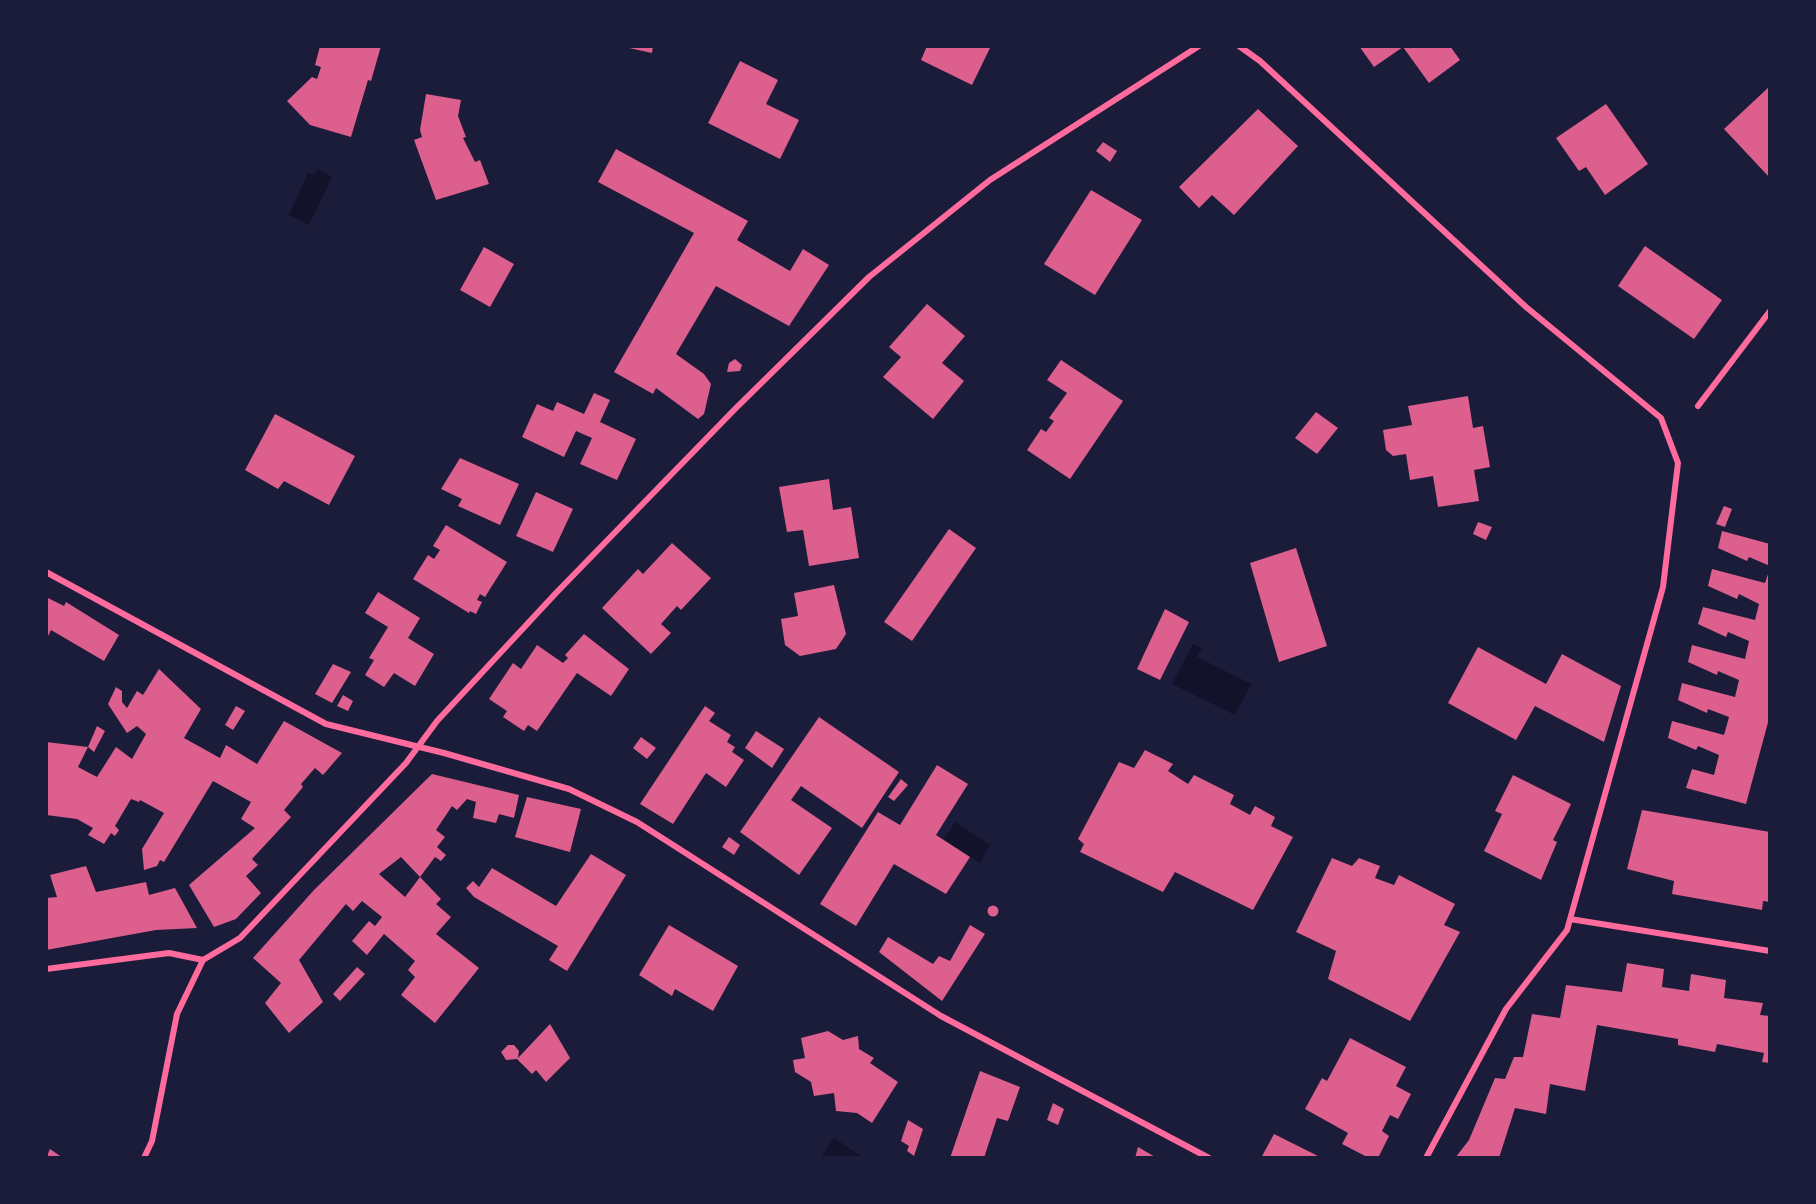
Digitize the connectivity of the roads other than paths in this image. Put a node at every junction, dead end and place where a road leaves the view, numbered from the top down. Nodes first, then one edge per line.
1 (1199, 46) edge
2 (1239, 46) edge
3 (1770, 311) edge
4 (1698, 406) dead end
5 (46, 572) edge
6 (417, 748) junction
7 (1570, 919) junction
8 (1770, 951) edge
9 (204, 960) junction
10 (46, 969) edge
11 (144, 1158) edge
12 (1209, 1158) edge
13 (1426, 1158) edge

1 - 6 street
2 - 7 street
3 - 4 street
5 - 6 street
6 - 9 street
6 - 12 street
7 - 8 street
7 - 13 street
9 - 10 street
9 - 11 street

